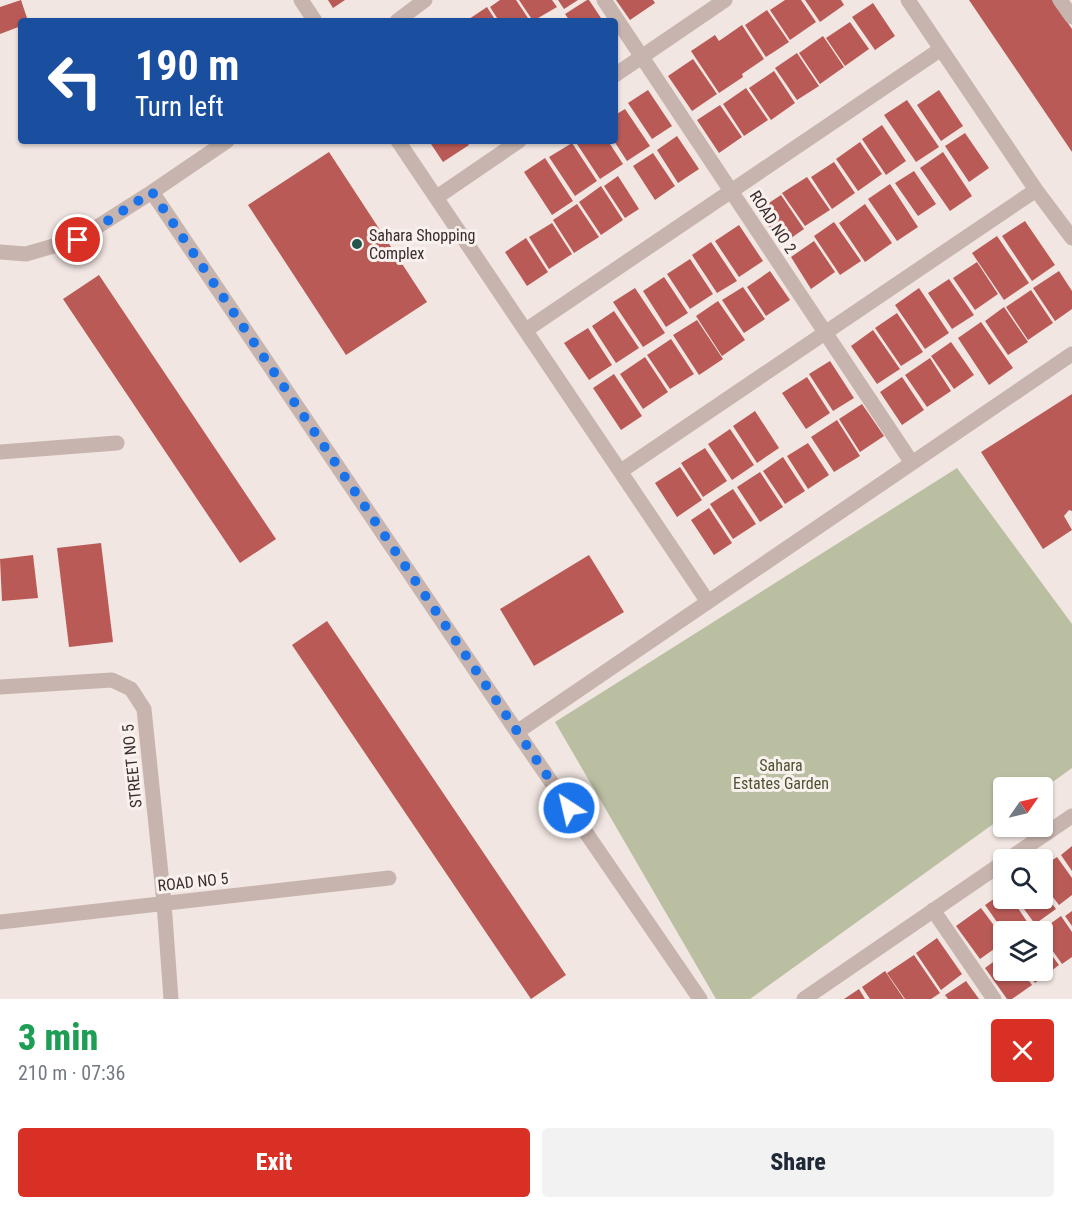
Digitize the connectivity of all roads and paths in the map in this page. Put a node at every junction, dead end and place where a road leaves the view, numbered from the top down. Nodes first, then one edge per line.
1 (301, 0) edge
2 (425, 0) edge
3 (604, 0) edge
4 (725, 0) edge
5 (908, 0) edge
6 (1060, 0) edge
7 (1072, 17) edge
8 (313, 18) edge
9 (401, 18) edge
10 (616, 18) edge
11 (618, 21) edge
12 (941, 48) junction
13 (642, 57) junction
14 (618, 73) edge
15 (223, 144) edge
16 (400, 144) edge
17 (515, 144) edge
18 (731, 190) junction
19 (1036, 190) junction
20 (152, 192) junction
21 (437, 197) junction
22 (1072, 238) edge
23 (0, 252) edge
24 (526, 330) junction
25 (825, 333) junction
26 (1072, 354) edge
27 (117, 443) dead end
28 (0, 452) edge
29 (912, 464) junction
30 (621, 471) junction
31 (708, 602) junction
32 (0, 687) edge
33 (517, 732) junction
34 (1072, 816) edge
35 (1023, 849) edge
36 (993, 869) edge
37 (389, 878) dead end
38 (164, 903) junction
39 (933, 910) junction
40 (0, 922) edge
41 (171, 999) edge
42 (700, 999) edge
43 (804, 999) edge
44 (994, 999) edge

1 - 8 street
2 - 9 street
3 - 10 street, ROAD NO 2
4 - 13 street
5 - 12 street
6 - 7 street
11 - 13 street, ROAD NO 2
12 - 18 street
12 - 19 street
13 - 14 street
13 - 18 street, ROAD NO 2
15 - 20 street
16 - 21 street
17 - 21 street
18 - 24 street
18 - 25 street, ROAD NO 2
19 - 22 street
19 - 25 street
20 - 23 street
20 - 33 street
21 - 24 street
24 - 30 street
25 - 29 street, ROAD NO 2
25 - 30 street
26 - 29 street
27 - 28 street
29 - 31 street
30 - 31 street
31 - 33 street
32 - 38 street, STREET NO 5
33 - 42 street
34 - 35 street
36 - 39 street
37 - 38 street, ROAD NO 5
38 - 40 street, ROAD NO 5
38 - 41 street, STREET NO 5
39 - 43 street
39 - 44 street

